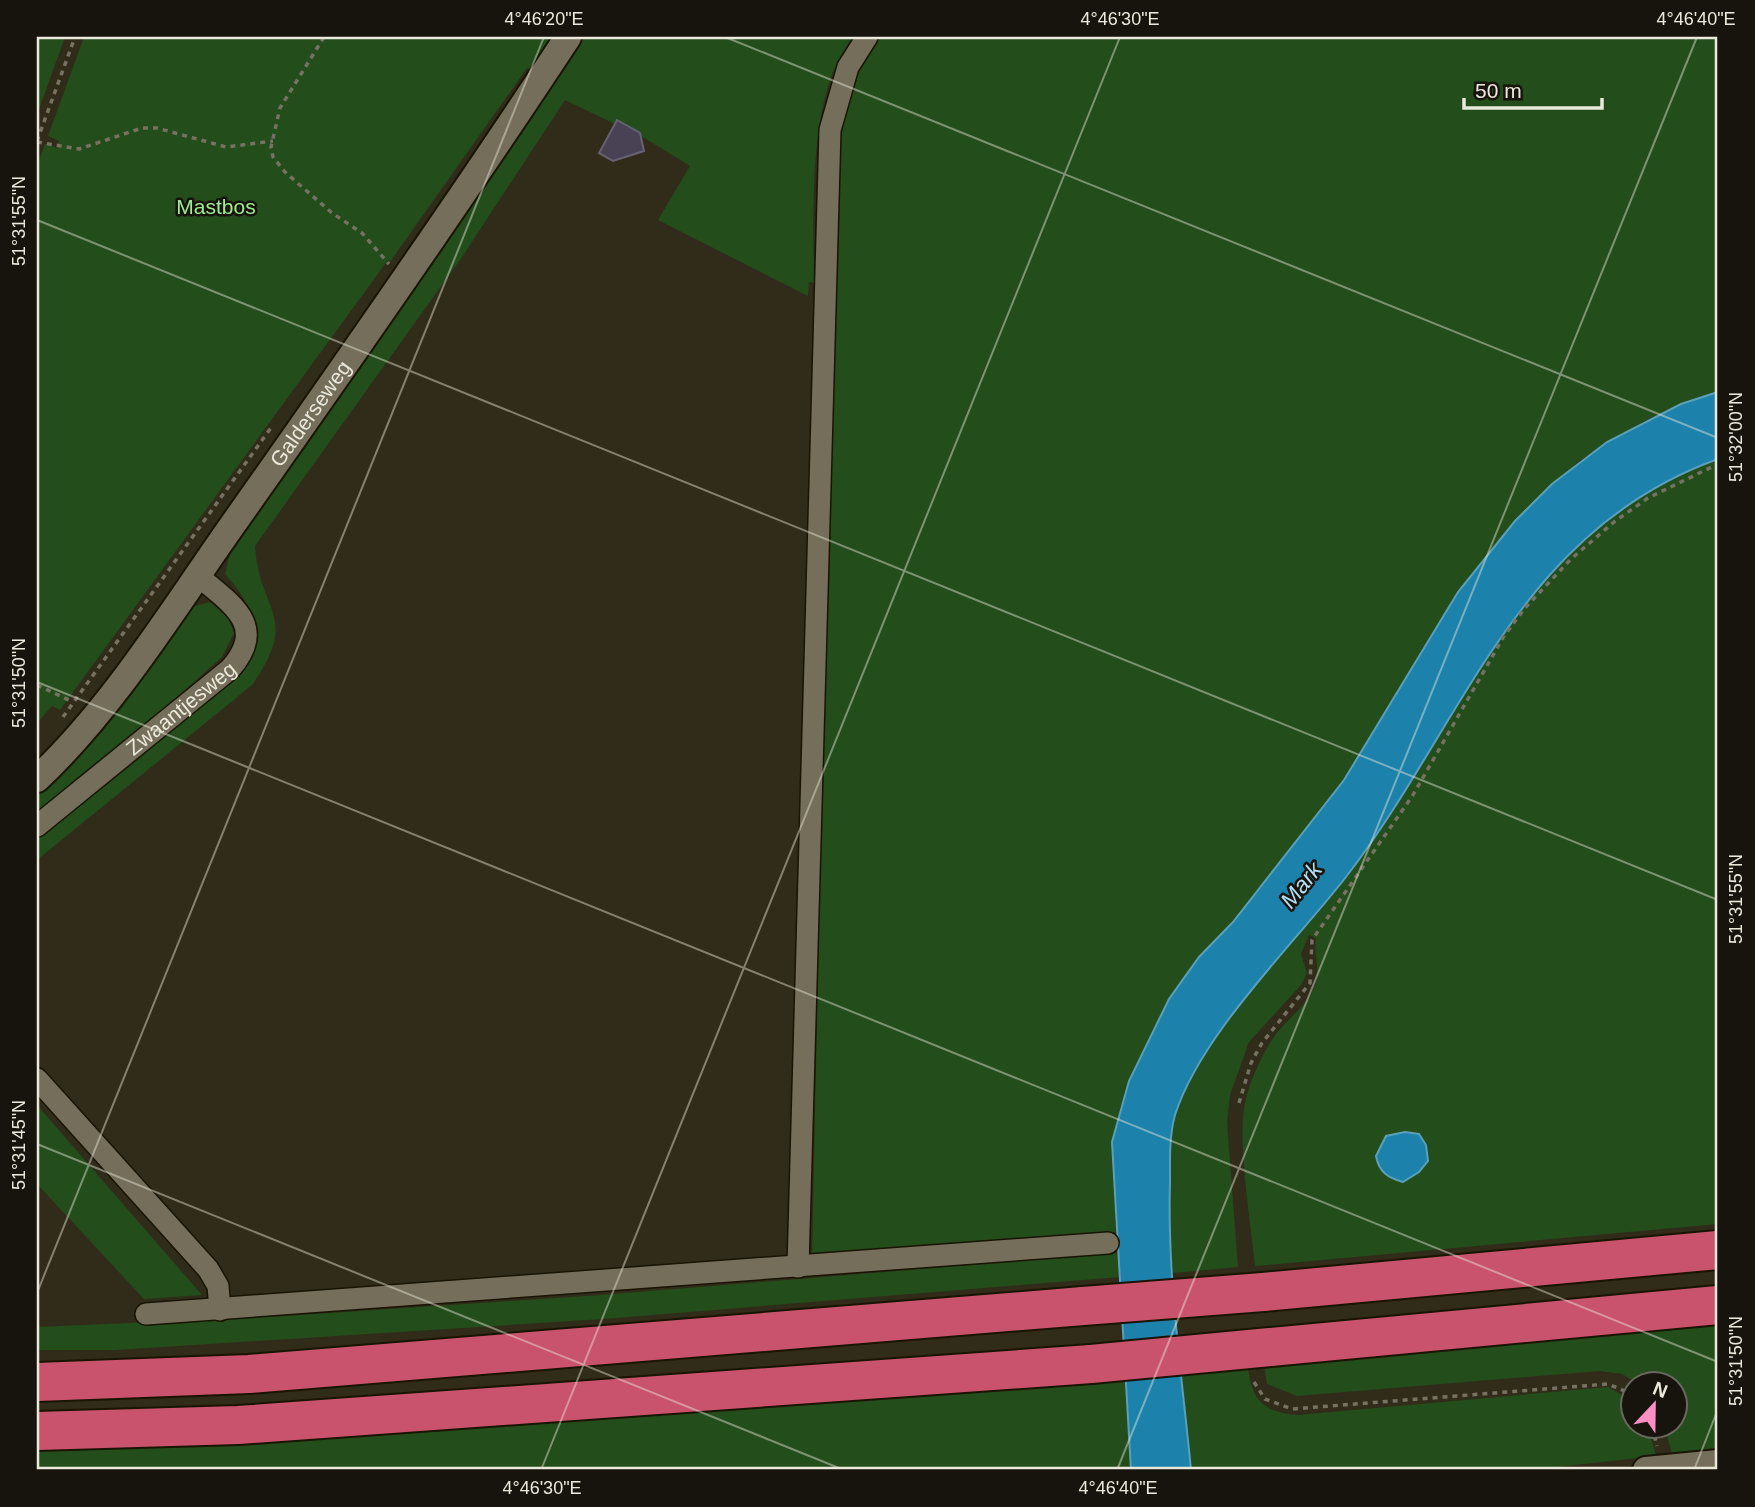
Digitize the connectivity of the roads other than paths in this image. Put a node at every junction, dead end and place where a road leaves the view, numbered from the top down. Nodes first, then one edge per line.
1 (568, 37) edge
2 (867, 37) edge
3 (197, 575) junction
4 (37, 779) edge
5 (37, 826) edge
6 (37, 1079) edge
7 (1108, 1243) dead end
8 (1718, 1250) edge
9 (798, 1267) junction
10 (1718, 1305) edge
11 (220, 1310) junction
12 (146, 1314) dead end
13 (37, 1381) edge
14 (37, 1431) edge
15 (1718, 1462) edge
16 (1646, 1470) edge

1 - 3 street, Galderseweg
2 - 9 street
3 - 4 street, Galderseweg
3 - 5 street, Zwaantjesweg
6 - 11 street
7 - 9 street
8 - 13 highway, bridge
9 - 11 street
10 - 14 highway, bridge
11 - 12 street
15 - 16 street

